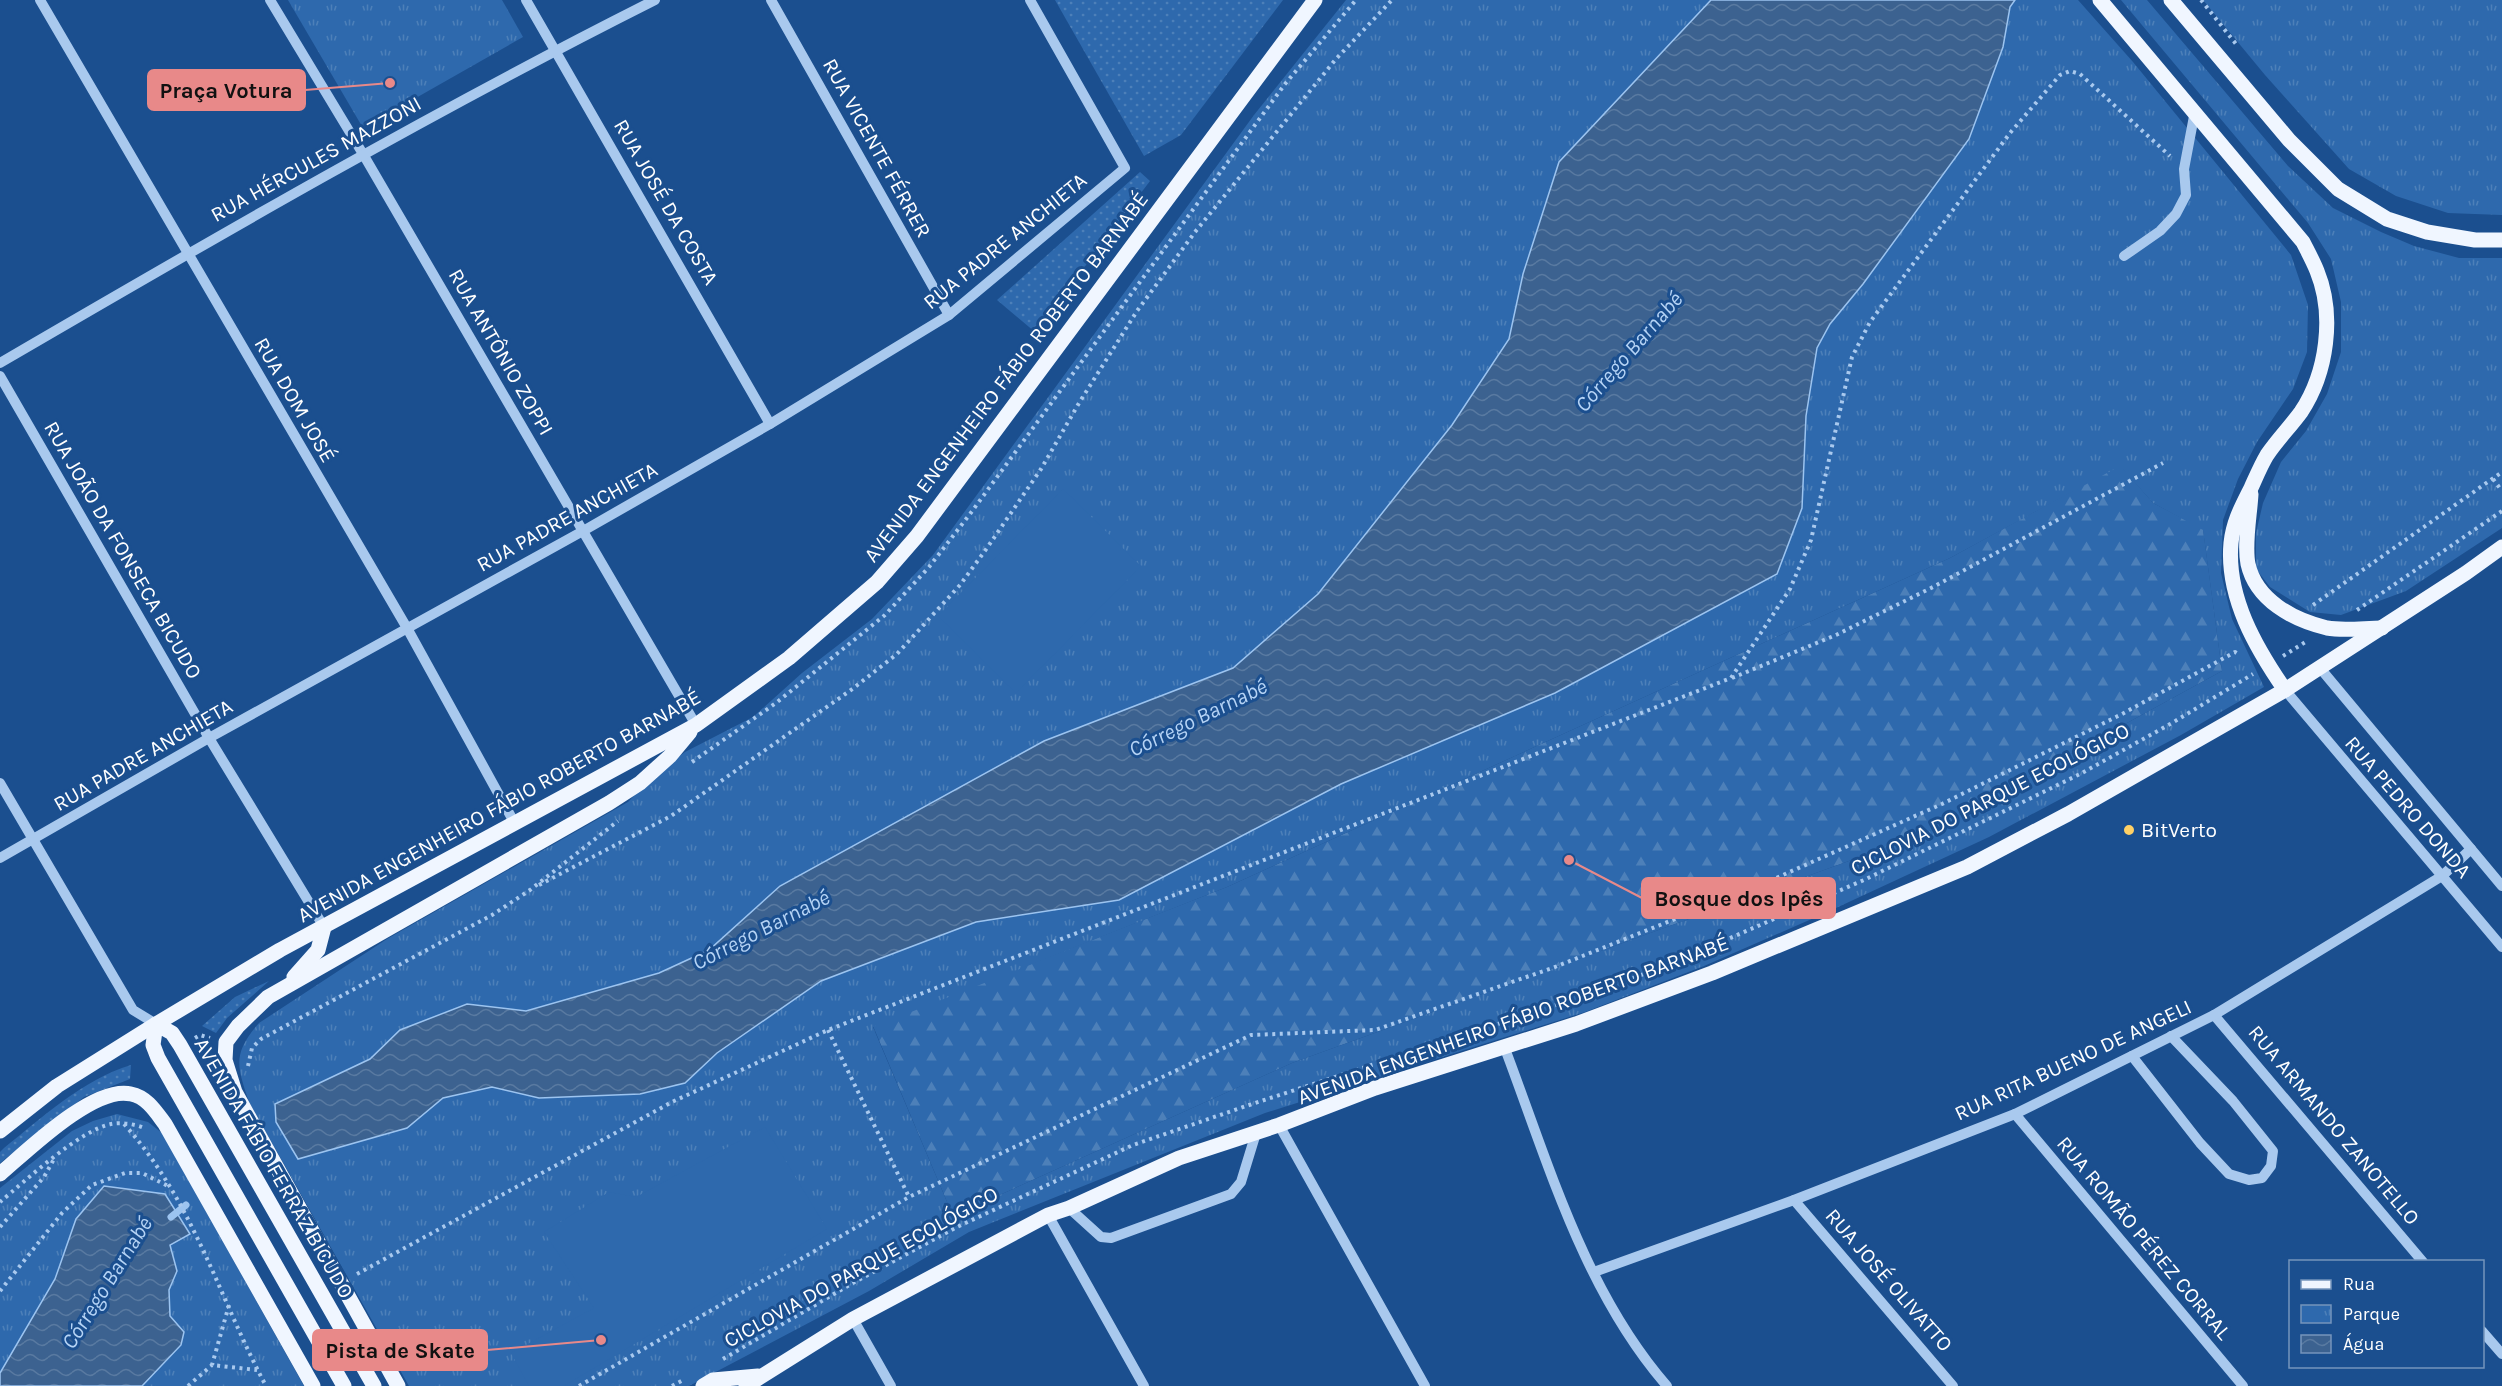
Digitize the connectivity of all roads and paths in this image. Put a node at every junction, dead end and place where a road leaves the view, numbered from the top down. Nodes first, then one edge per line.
1 (40, 0) edge
2 (270, 0) edge
3 (526, 0) edge
4 (656, 0) edge
5 (771, 0) edge
6 (1030, 0) edge
7 (1315, 0) edge
8 (1392, 0) edge
9 (2100, 0) edge
10 (2171, 0) edge
11 (2201, 0) edge
12 (2236, 44) dead end
13 (557, 49) junction
14 (2195, 111) junction
15 (363, 154) junction
16 (2184, 169) junction
17 (2502, 240) edge
18 (186, 254) junction
19 (2124, 256) dead end
20 (949, 315) junction
21 (0, 363) edge
22 (0, 376) edge
23 (770, 424) junction
24 (2163, 463) dead end
25 (2502, 472) edge
26 (2493, 479) junction
27 (2251, 488) junction
28 (2502, 491) edge
29 (2502, 511) edge
30 (583, 531) junction
31 (2502, 547) edge
32 (2362, 607) dead end
33 (406, 628) junction
34 (2328, 628) junction
35 (2382, 628) junction
36 (2320, 668) junction
37 (2262, 669) junction
38 (1731, 678) junction
39 (2285, 690) junction
40 (696, 725) junction
41 (209, 738) junction
42 (0, 783) edge
43 (514, 822) junction
44 (35, 840) junction
45 (2471, 849) junction
46 (0, 858) edge
47 (2442, 876) junction
48 (2502, 886) edge
49 (324, 927) junction
50 (2502, 947) edge
51 (284, 988) junction
52 (2214, 1015) junction
53 (156, 1024) junction
54 (828, 1030) junction
55 (2171, 1036) junction
56 (1504, 1046) junction
57 (2132, 1056) junction
58 (249, 1072) dead end
59 (2015, 1114) junction
60 (1279, 1125) junction
61 (0, 1131) edge
62 (1256, 1133) junction
63 (56, 1156) junction
64 (0, 1174) edge
65 (170, 1187) junction
66 (909, 1197) junction
67 (1794, 1200) junction
68 (0, 1202) edge
69 (1069, 1208) junction
70 (1048, 1215) junction
71 (0, 1227) edge
72 (2421, 1260) edge
73 (349, 1266) dead end
74 (1594, 1272) junction
75 (0, 1291) edge
76 (229, 1305) junction
77 (853, 1319) junction
78 (2484, 1333) edge
79 (2502, 1354) edge
80 (714, 1364) dead end
81 (212, 1365) junction
82 (257, 1370) junction
83 (761, 1376) junction
84 (698, 1380) edge
85 (188, 1386) edge
86 (266, 1386) edge
87 (313, 1386) edge
88 (344, 1386) edge
89 (374, 1386) edge
90 (398, 1386) edge
91 (579, 1386) edge
92 (672, 1386) edge
93 (746, 1386) edge
94 (891, 1386) edge
95 (1144, 1386) edge
96 (1425, 1386) edge
97 (1667, 1386) edge
98 (1953, 1386) edge
99 (2243, 1386) edge

1 - 18 street, RUA DOM JOSÉ
2 - 15 street, RUA ANTÔNIO ZOPPI
3 - 13 street, RUA JOSÉ DA COSTA
4 - 13 street, RUA HÉRCULES MAZZONI
5 - 20 street, RUA VICENTE FÉRRER
6 - 20 street, RUA PADRE ANCHIETA
7 - 40 main road, AVENIDA ENGENHEIRO FÁBIO ROBERTO BARNABÉ
8 - 58 path
9 - 14 main road
10 - 17 main road
11 - 12 path
13 - 15 street, RUA HÉRCULES MAZZONI
13 - 23 street, RUA JOSÉ DA COSTA
14 - 16 street
14 - 27 main road
15 - 18 street, RUA HÉRCULES MAZZONI
15 - 30 street, RUA ANTÔNIO ZOPPI
16 - 19 street
16 - 38 path
18 - 21 street, RUA HÉRCULES MAZZONI
18 - 33 street, RUA DOM JOSÉ
20 - 23 street, RUA PADRE ANCHIETA
22 - 41 street, RUA JOÃO DA FONSECA BICUDO
23 - 30 street, RUA PADRE ANCHIETA
24 - 38 path
25 - 26 path
26 - 28 path
26 - 34 path
27 - 34 main road
27 - 37 main road
29 - 32 path
30 - 33 street, RUA PADRE ANCHIETA
30 - 40 street, RUA ANTÔNIO ZOPPI
31 - 35 main road, AVENIDA ENGENHEIRO FÁBIO ROBERTO BARNABÉ
33 - 41 street, RUA PADRE ANCHIETA
33 - 43 street, RUA DOM JOSÉ
34 - 35 main road
35 - 36 main road, AVENIDA ENGENHEIRO FÁBIO ROBERTO BARNABÉ
36 - 39 main road, AVENIDA ENGENHEIRO FÁBIO ROBERTO BARNABÉ
36 - 45 street, RUA PEDRO DONDA
37 - 39 main road
37 - 66 path
37 - 80 path, CICLOVIA DO PARQUE ECOLÓGICO
38 - 54 path
39 - 47 street, RUA PEDRO DONDA
39 - 56 main road, AVENIDA ENGENHEIRO FÁBIO ROBERTO BARNABÉ
40 - 43 main road, AVENIDA ENGENHEIRO FÁBIO ROBERTO BARNABÉ
40 - 51 main road
41 - 44 street, RUA PADRE ANCHIETA
41 - 49 street, RUA JOÃO DA FONSECA BICUDO
42 - 44 street
43 - 49 main road, AVENIDA ENGENHEIRO FÁBIO ROBERTO BARNABÉ
44 - 46 street, RUA PADRE ANCHIETA
44 - 53 street
45 - 47 street, RUA RITA BUENO DE ANGELI
45 - 48 street, RUA PEDRO DONDA
47 - 50 street, RUA PEDRO DONDA
47 - 52 street, RUA RITA BUENO DE ANGELI
49 - 51 main road
49 - 53 main road, AVENIDA ENGENHEIRO FÁBIO ROBERTO BARNABÉ
51 - 90 main road
52 - 55 street, RUA RITA BUENO DE ANGELI
52 - 72 street, RUA ARMANDO ZANOTELLO
53 - 61 main road, AVENIDA ENGENHEIRO FÁBIO ROBERTO BARNABÉ
53 - 88 main road
53 - 89 main road, AVENIDA FÁBIO FERRAZ BICUDO
54 - 66 path
54 - 73 path
55 - 57 street, RUA RITA BUENO DE ANGELI
55 - 57 street
56 - 60 main road, AVENIDA ENGENHEIRO FÁBIO ROBERTO BARNABÉ
56 - 74 street
57 - 59 street, RUA RITA BUENO DE ANGELI
59 - 67 street, RUA RITA BUENO DE ANGELI
59 - 99 street, RUA ROMÃO PÉREZ CORRAL
60 - 62 main road, AVENIDA ENGENHEIRO FÁBIO ROBERTO BARNABÉ
60 - 96 street
62 - 69 main road, AVENIDA ENGENHEIRO FÁBIO ROBERTO BARNABÉ
62 - 69 street
63 - 65 path
63 - 68 path
63 - 71 path
64 - 87 main road
65 - 75 path
65 - 76 path
66 - 91 path
67 - 74 street, RUA RITA BUENO DE ANGELI
67 - 98 street, RUA JOSÉ OLIVATTO
69 - 70 main road, AVENIDA ENGENHEIRO FÁBIO ROBERTO BARNABÉ
70 - 77 main road, AVENIDA ENGENHEIRO FÁBIO ROBERTO BARNABÉ
70 - 95 street
74 - 97 street
76 - 81 path
76 - 82 path
77 - 83 main road, AVENIDA ENGENHEIRO FÁBIO ROBERTO BARNABÉ
77 - 94 street
78 - 79 street
81 - 82 path
81 - 85 path
82 - 86 path
83 - 84 main road
83 - 93 main road, AVENIDA ENGENHEIRO FÁBIO ROBERTO BARNABÉ
84 - 92 path

